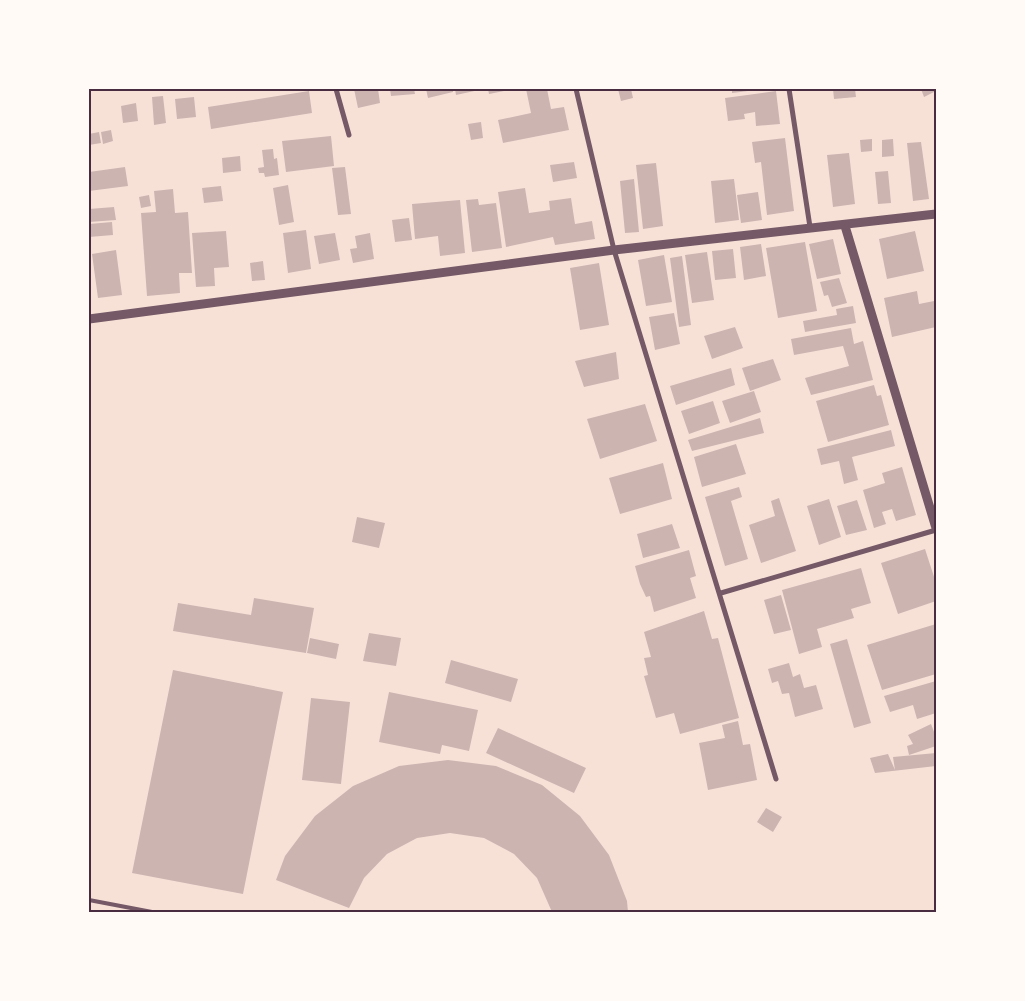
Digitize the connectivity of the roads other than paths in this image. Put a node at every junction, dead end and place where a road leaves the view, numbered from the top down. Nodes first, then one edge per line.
1 (336, 89) edge
2 (576, 89) edge
3 (788, 89) edge
4 (349, 135) dead end
5 (936, 214) edge
6 (845, 226) junction
7 (810, 227) junction
8 (614, 250) junction
9 (89, 319) edge
10 (936, 529) edge
11 (721, 593) junction
12 (776, 780) dead end
13 (89, 900) edge
14 (152, 912) edge

1 - 4 street
2 - 8 street
3 - 7 street
5 - 6 street
6 - 7 street
6 - 10 street
7 - 8 street
8 - 9 street
8 - 11 street
10 - 11 street
11 - 12 street
13 - 14 lane

